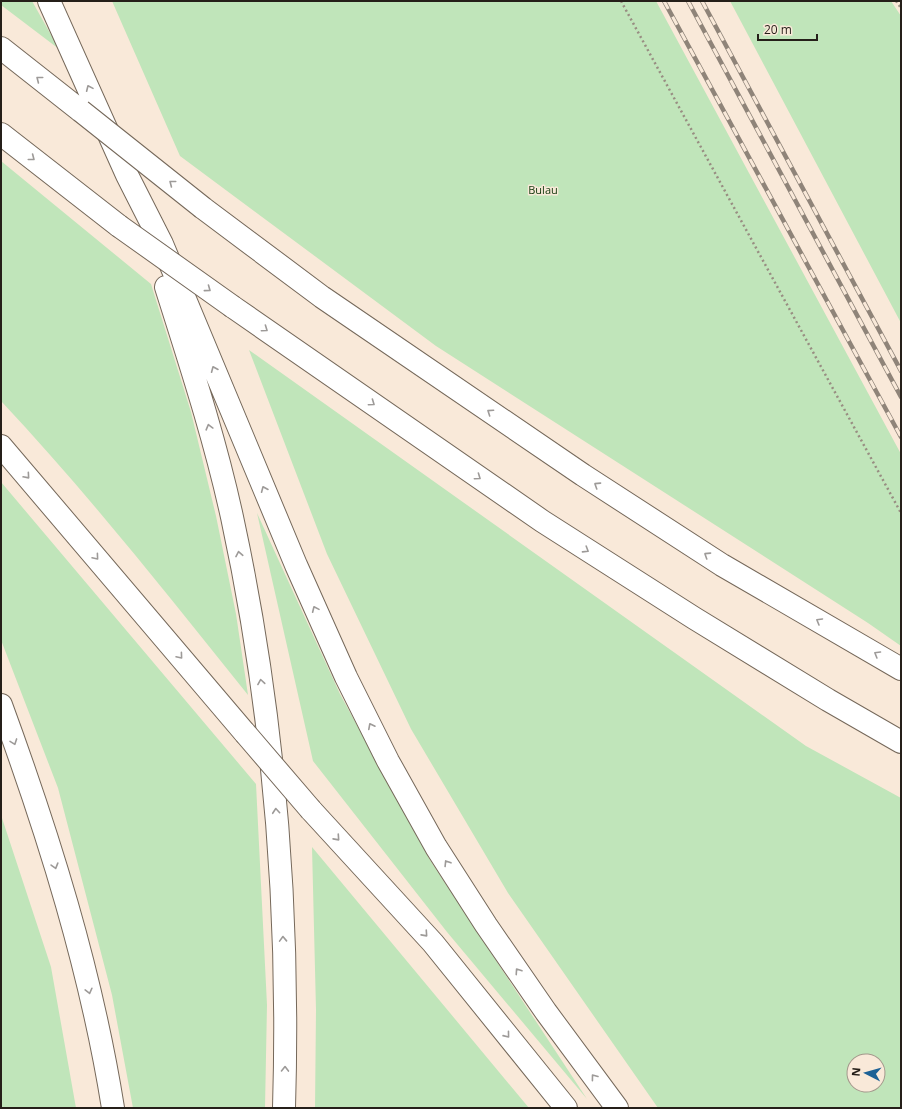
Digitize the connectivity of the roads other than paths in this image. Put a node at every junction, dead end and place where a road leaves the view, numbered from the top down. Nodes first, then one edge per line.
1 (49, 1) edge
2 (1, 48) edge
3 (1, 134) edge
4 (127, 175) junction
5 (1, 446) edge
6 (901, 669) edge
7 (1, 706) edge
8 (901, 742) edge
9 (113, 1108) edge
10 (284, 1108) edge
11 (566, 1108) edge
12 (617, 1108) edge

4 -> 1 highway
6 -> 2 highway, bridge
3 -> 8 highway, bridge
10 -> 4 highway
12 -> 4 highway
5 -> 11 highway, bridge
7 -> 9 highway

